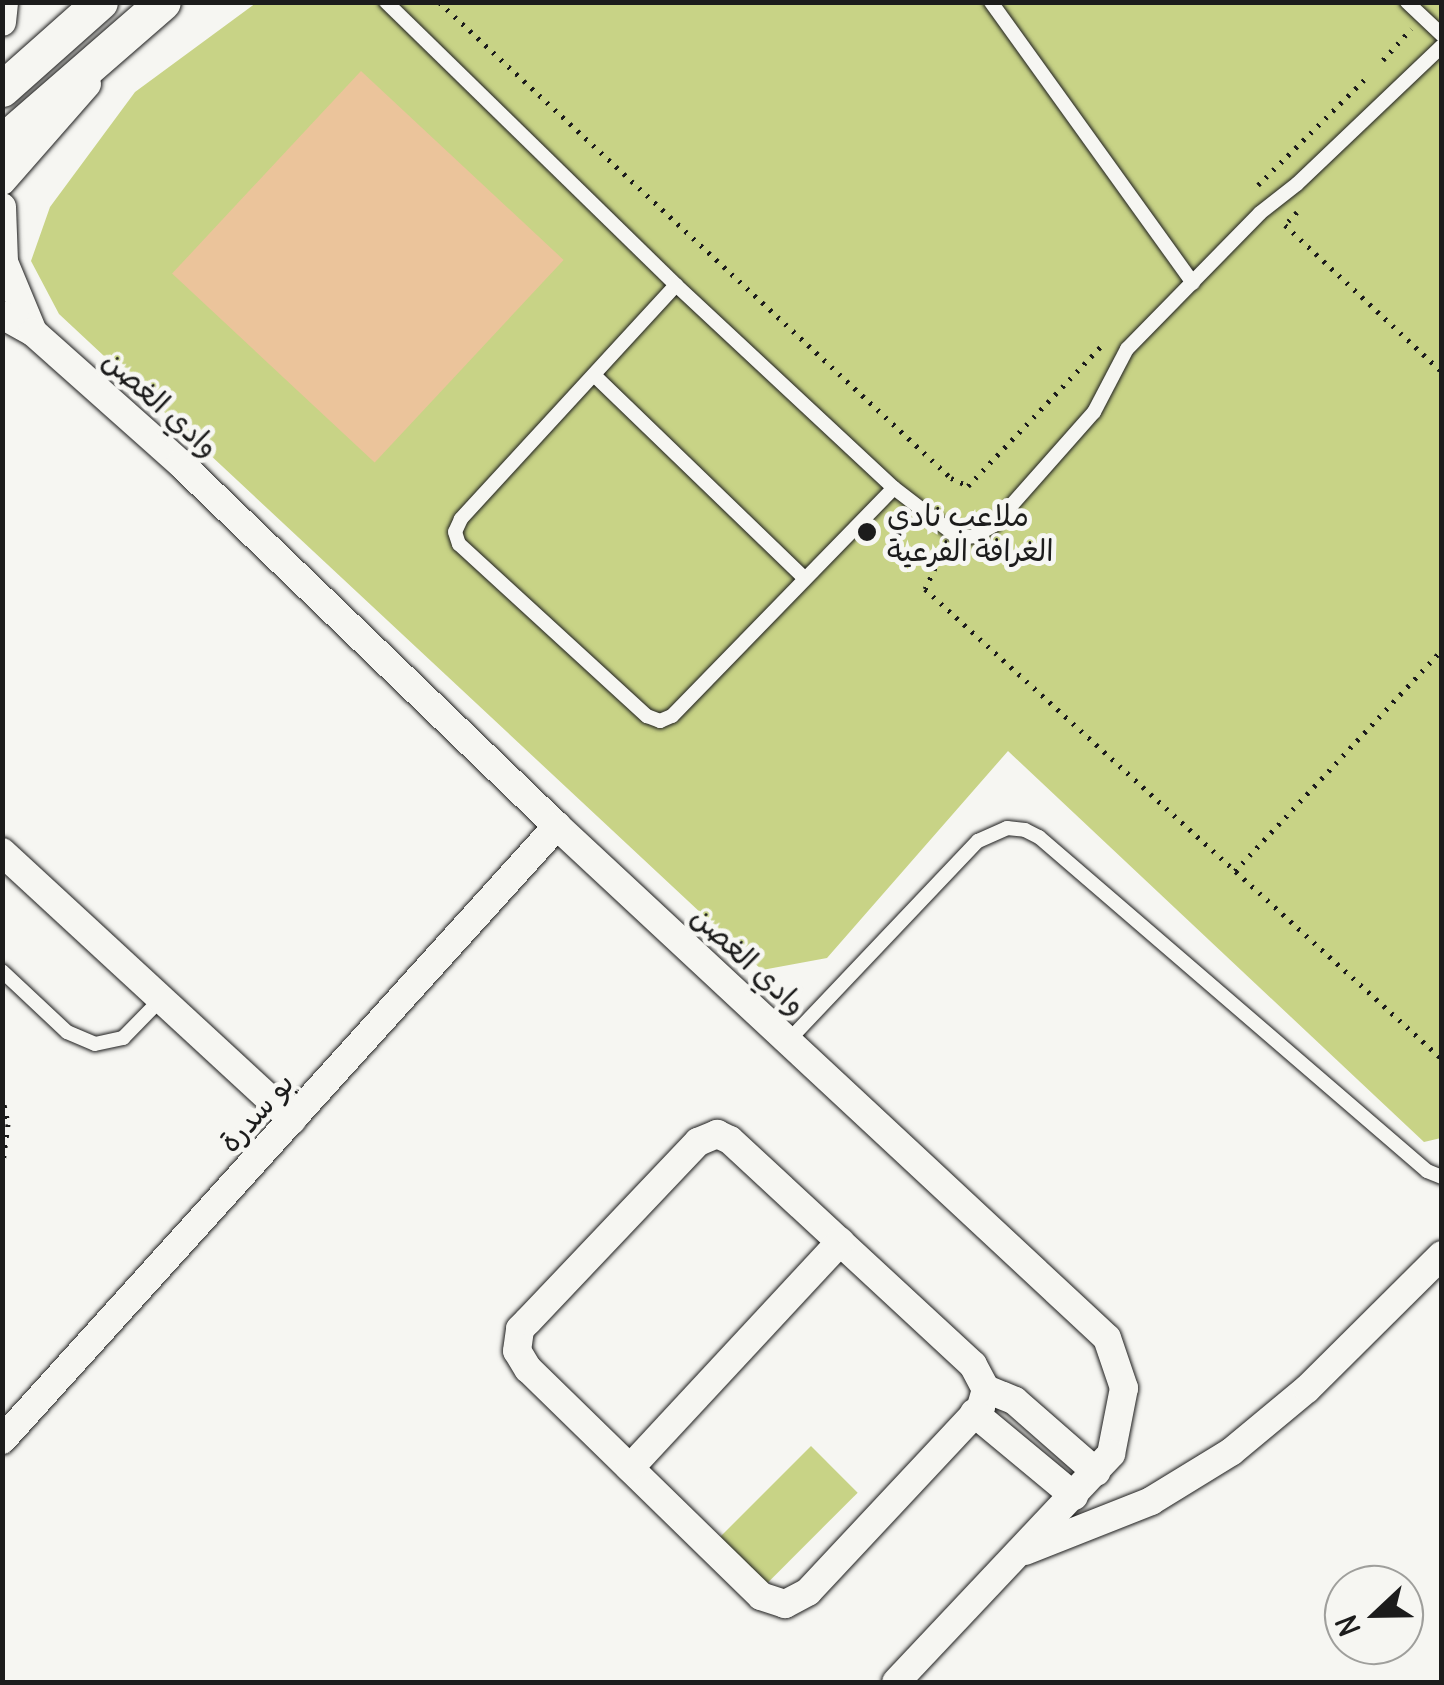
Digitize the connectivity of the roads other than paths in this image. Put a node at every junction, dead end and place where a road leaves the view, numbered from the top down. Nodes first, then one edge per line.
1 (4, 2) edge
2 (100, 2) edge
3 (991, 2) edge
4 (1407, 2) edge
5 (386, 3) edge
6 (154, 10) edge
7 (2, 22) edge
8 (1441, 45) edge
9 (2, 89) edge
10 (2, 142) edge
11 (2, 181) edge
12 (2, 206) edge
13 (1193, 282) junction
14 (676, 285) junction
15 (2, 315) edge
16 (32, 332) junction
17 (594, 375) junction
18 (894, 488) junction
19 (805, 580) junction
20 (557, 826) junction
21 (2, 852) edge
22 (2, 971) edge
23 (161, 999) junction
24 (788, 1041) junction
25 (292, 1120) junction
26 (1442, 1177) edge
27 (840, 1242) junction
28 (1442, 1255) edge
29 (980, 1401) junction
30 (2, 1440) edge
31 (630, 1468) junction
32 (1096, 1472) junction
33 (1074, 1496) junction
34 (1020, 1553) junction
35 (899, 1682) edge

1 - 7 street
2 - 9 street
3 - 13 lane
4 - 8 lane
5 - 14 lane
6 - 10 street
6 - 11 street
8 - 13 lane
12 - 16 street, وادي الغصن
13 - 18 lane
14 - 17 lane
14 - 18 lane
15 - 16 street, وادي الغصن
16 - 20 street, وادي الغصن
17 - 19 lane
17 - 19 lane
18 - 19 lane
20 - 24 street, وادي الغصن
20 - 25 street, بو سدرة
21 - 23 street
22 - 23 lane
23 - 25 street
24 - 26 lane
24 - 32 street, وادي الغصن
25 - 30 street, بو سدرة
27 - 29 street
27 - 31 street
27 - 31 street
28 - 34 street
29 - 31 street
29 - 32 street
29 - 33 street
32 - 33 street, وادي الغصن
33 - 34 street, وادي الغصن
34 - 35 street, وادي الغصن

